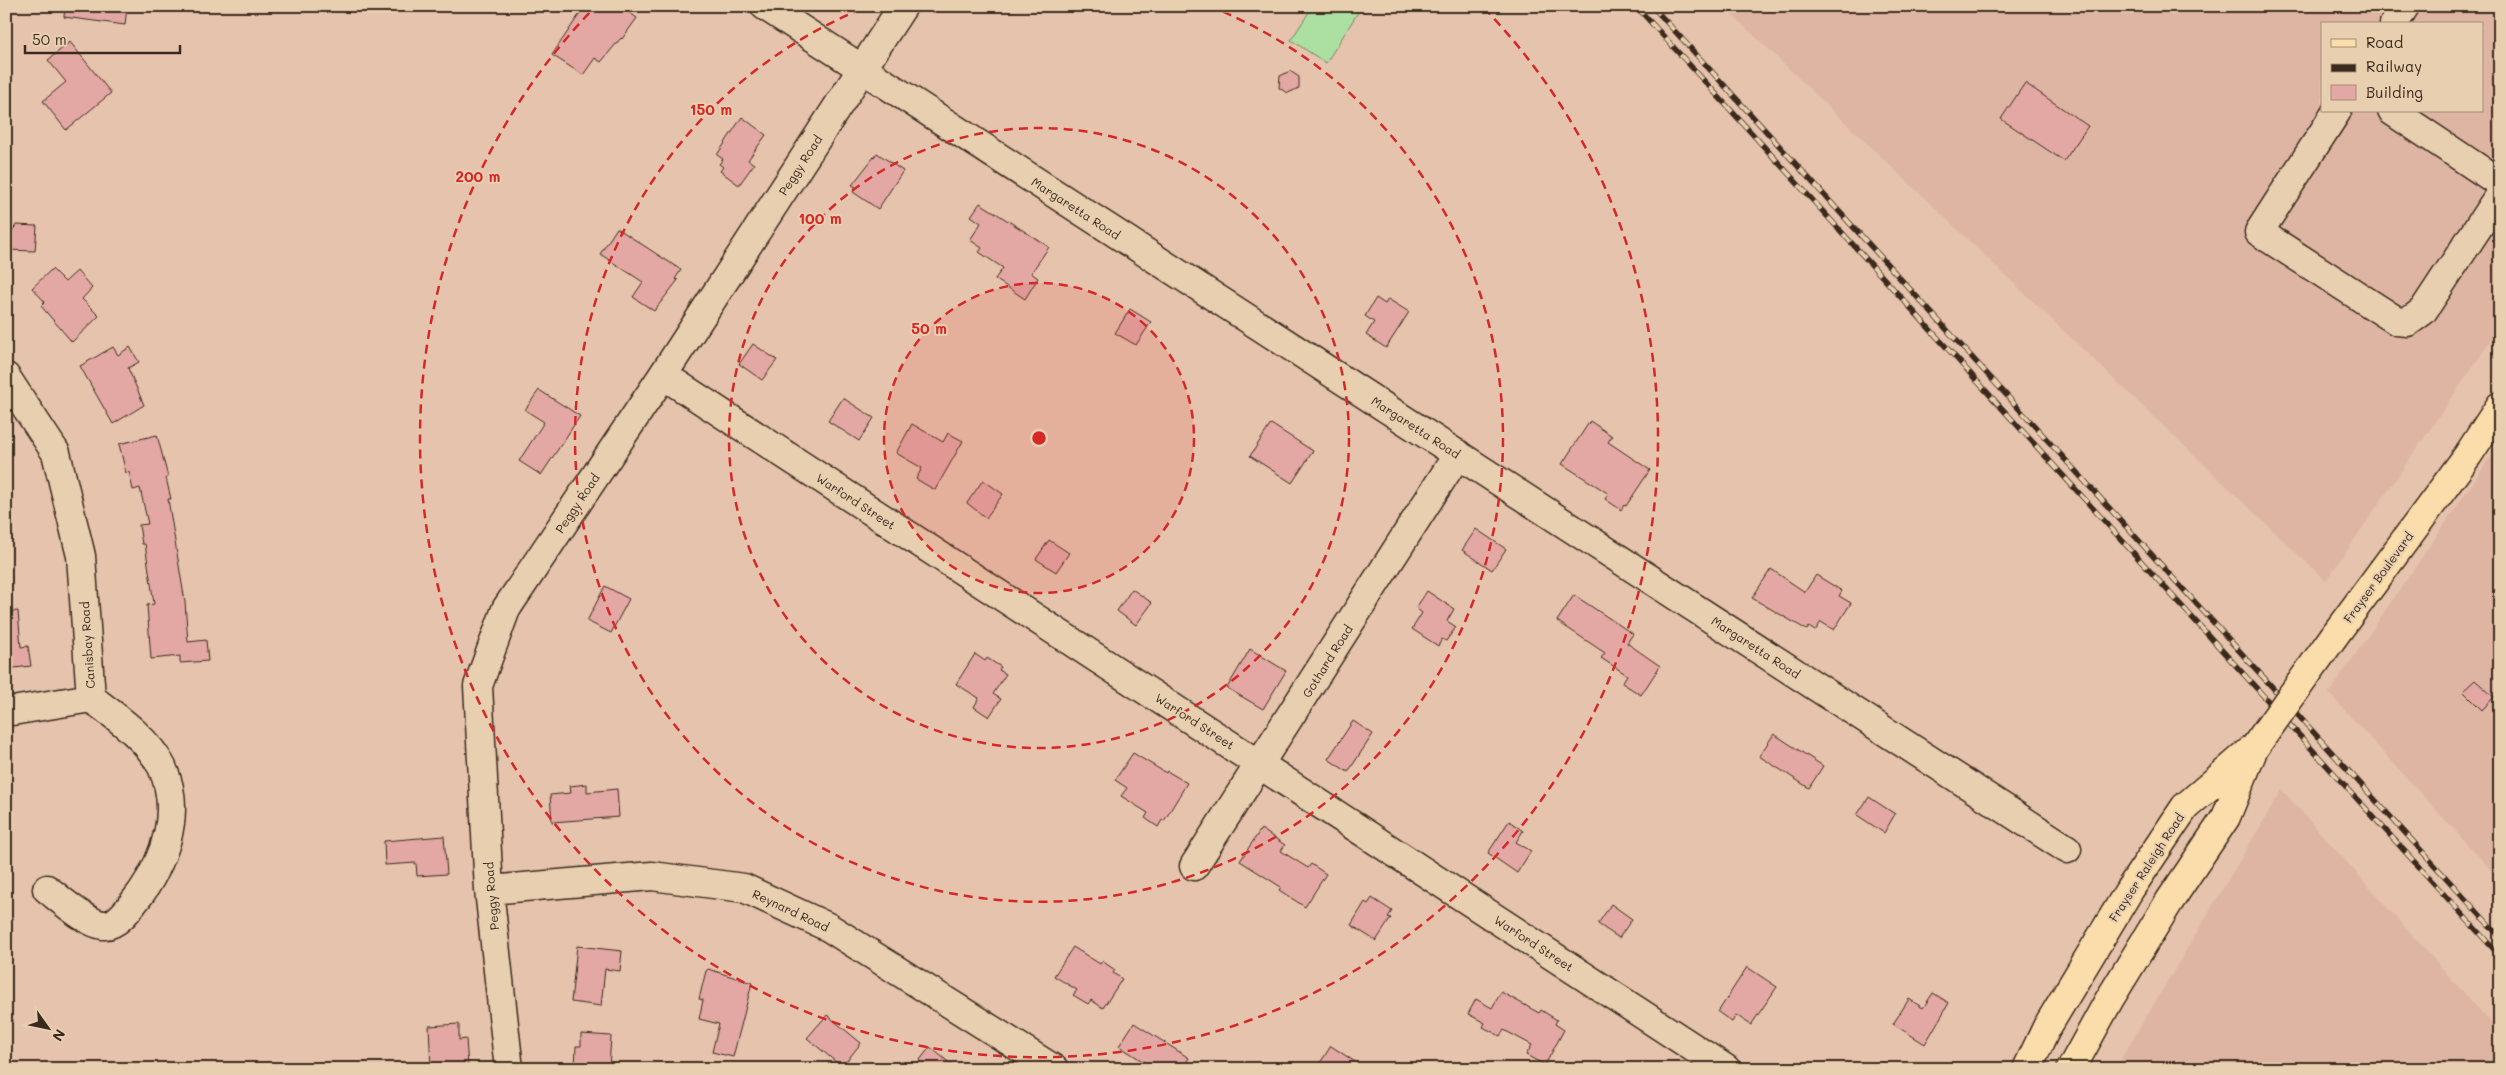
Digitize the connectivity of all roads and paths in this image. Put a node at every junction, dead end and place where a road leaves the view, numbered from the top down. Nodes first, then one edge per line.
1 (765, 6) edge
2 (903, 6) edge
3 (2406, 6) edge
4 (2395, 22) edge
5 (862, 70) junction
6 (2336, 112) edge
7 (2394, 112) edge
8 (2500, 183) edge
9 (2500, 194) edge
10 (663, 376) junction
11 (6, 377) edge
12 (2500, 406) edge
13 (1458, 454) junction
14 (91, 698) junction
15 (6, 712) edge
16 (2255, 747) junction
17 (1261, 764) junction
18 (2067, 849) dead end
19 (1194, 866) dead end
20 (47, 890) dead end
21 (489, 890) junction
22 (509, 1069) edge
23 (1054, 1069) edge
24 (1726, 1069) edge
25 (2027, 1069) edge
26 (2071, 1069) edge

1 - 5 street, Margaretta Road
2 - 5 street, Peggy Road
3 - 4 street
5 - 10 street, Peggy Road
5 - 13 street, Margaretta Road
6 - 9 street
7 - 8 street
10 - 17 street, Warford Street
10 - 21 street, Peggy Road
11 - 14 street, Canisbay Road
12 - 16 main road, Frayser Boulevard, bridge
13 - 17 street, Gothard Road
13 - 18 street, Margaretta Road
14 - 15 street
14 - 20 street, Canisbay Road
16 - 25 main road, Frayser Raleigh Road
16 - 26 main road
17 - 19 street, Gothard Road
17 - 24 street, Warford Street
21 - 22 street, Peggy Road
21 - 23 street, Reynard Road

